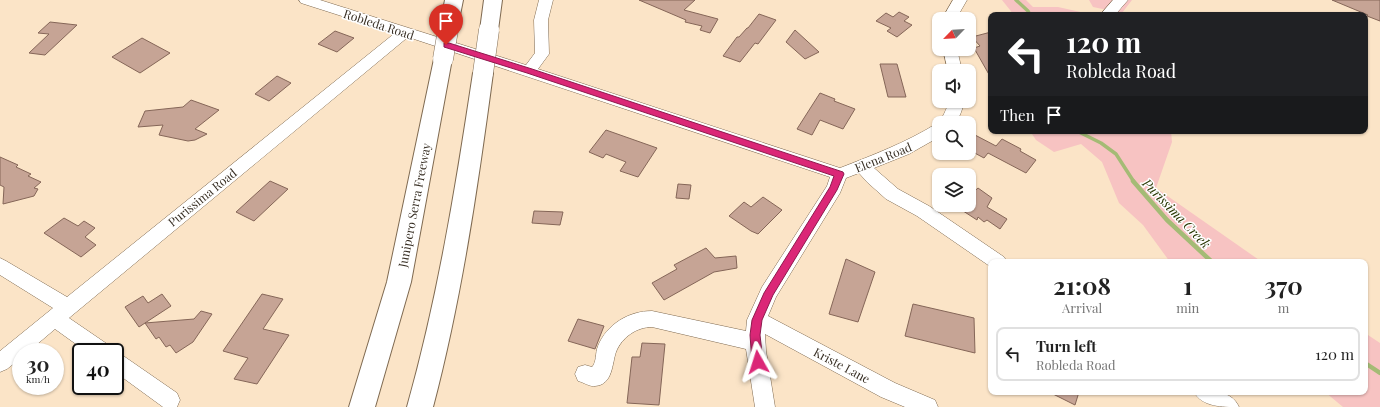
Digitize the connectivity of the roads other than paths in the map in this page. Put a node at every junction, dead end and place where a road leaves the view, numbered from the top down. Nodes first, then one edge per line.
1 (306, 0) edge
2 (454, 0) edge
3 (493, 0) edge
4 (546, 0) edge
5 (960, 0) edge
6 (1121, 0) edge
7 (953, 12) edge
8 (1110, 12) edge
9 (405, 32) junction
10 (529, 71) junction
11 (932, 134) edge
12 (862, 165) junction
13 (840, 174) junction
14 (994, 259) edge
15 (0, 266) edge
16 (61, 313) junction
17 (757, 320) junction
18 (756, 342) junction
19 (93, 343) edge
20 (0, 363) edge
21 (124, 367) edge
22 (585, 374) dead end
23 (1209, 395) edge
24 (170, 400) dead end
25 (362, 407) edge
26 (420, 407) edge
27 (765, 407) edge
28 (928, 407) edge
29 (1229, 407) edge

1 - 9 street, Robleda Road
2 - 25 highway, Junipero Serra Freeway, bridge
3 - 26 highway, bridge
4 - 10 street
5 - 7 street
6 - 8 street
9 - 10 street, Robleda Road
9 - 16 street, Purissima Road
10 - 13 street, Robleda Road
11 - 12 street, Elena Road
12 - 13 street, Elena Road
12 - 14 street
13 - 17 street, Elena Road
15 - 16 street
16 - 19 street
16 - 20 street, Purissima Road
17 - 18 street, Elena Road
17 - 28 street, Kriste Lane
18 - 22 street
18 - 27 street, Elena Road
21 - 24 street
23 - 29 street

